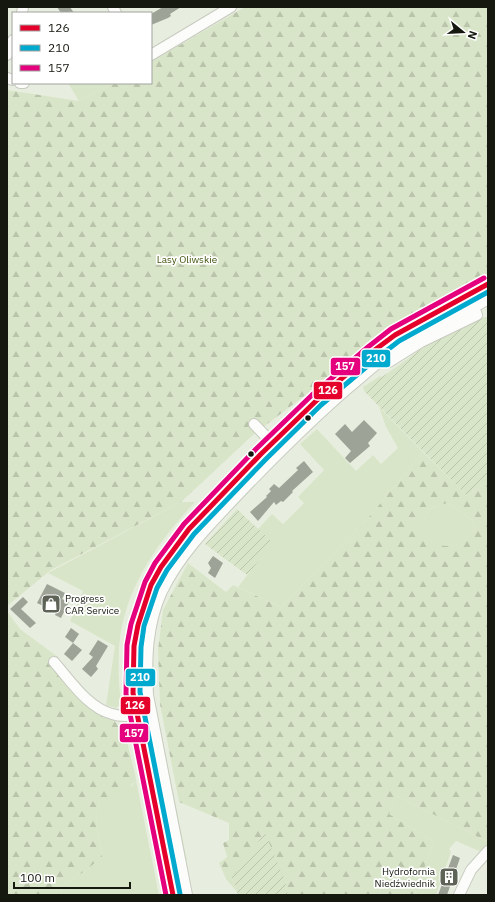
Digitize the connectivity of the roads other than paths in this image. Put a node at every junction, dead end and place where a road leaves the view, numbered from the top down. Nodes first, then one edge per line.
1 (231, 7) edge
2 (12, 42) edge
3 (152, 54) edge
4 (7, 55) edge
5 (488, 284) edge
6 (488, 298) edge
7 (254, 424) dead end
8 (275, 446) junction
9 (54, 662) dead end
10 (150, 713) junction
11 (136, 715) junction
12 (488, 851) edge
13 (173, 895) edge
14 (186, 895) edge
15 (459, 895) edge

1 - 3 street
2 - 4 street
5 - 8 main road
6 - 8 main road
7 - 8 street
8 - 10 main road
8 - 11 main road
9 - 11 street
10 - 11 street
10 - 14 main road
11 - 13 main road
12 - 15 street

